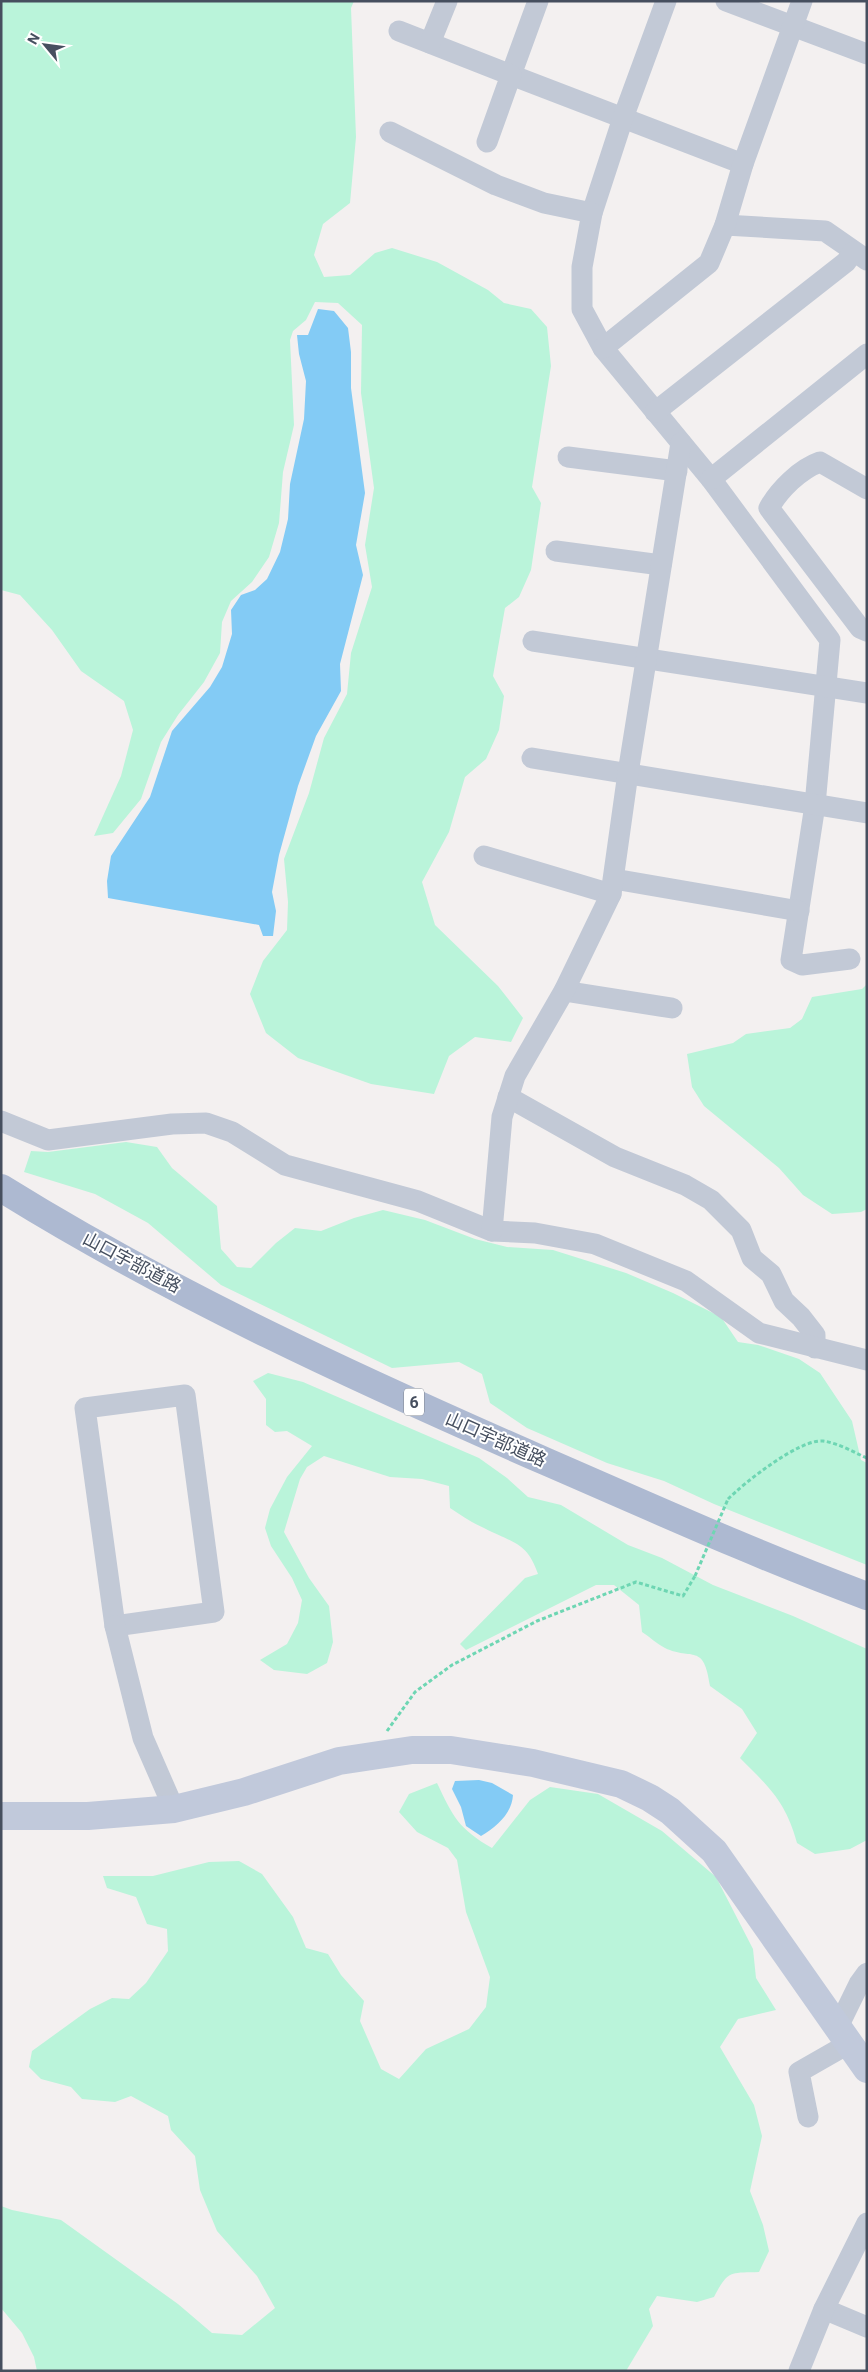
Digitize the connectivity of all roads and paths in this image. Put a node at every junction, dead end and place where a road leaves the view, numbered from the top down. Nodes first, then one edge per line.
1 (447, 1) edge
2 (538, 1) edge
3 (666, 1) edge
4 (726, 1) edge
5 (802, 1) edge
6 (793, 26) junction
7 (399, 31) dead end
8 (430, 43) junction
9 (867, 54) edge
10 (511, 75) junction
11 (623, 118) junction
12 (390, 132) dead end
13 (487, 142) dead end
14 (743, 164) junction
15 (592, 213) junction
16 (724, 225) junction
17 (860, 256) edge
18 (603, 348) junction
19 (867, 354) edge
20 (655, 412) junction
21 (681, 443) junction
22 (568, 457) dead end
23 (677, 471) junction
24 (711, 479) junction
25 (867, 489) edge
26 (556, 551) dead end
27 (662, 565) junction
28 (867, 631) edge
29 (533, 641) dead end
30 (646, 659) junction
31 (826, 686) junction
32 (867, 693) edge
33 (532, 758) dead end
34 (628, 772) junction
35 (815, 805) junction
36 (867, 813) edge
37 (484, 856) dead end
38 (612, 886) junction
39 (799, 911) junction
40 (850, 959) dead end
41 (564, 990) junction
42 (672, 1008) dead end
43 (508, 1097) junction
44 (1, 1121) edge
45 (1, 1188) edge
46 (492, 1231) junction
47 (815, 1348) junction
48 (867, 1360) edge
49 (867, 1458) edge
50 (858, 1594) edge
51 (115, 1626) junction
52 (374, 1755) junction
53 (174, 1809) junction
54 (1, 1816) edge
55 (867, 1973) edge
56 (843, 2037) junction
57 (867, 2069) edge
58 (808, 2117) dead end
59 (867, 2223) edge
60 (824, 2309) junction
61 (867, 2327) edge
62 (799, 2371) edge

1 - 8 street
2 - 10 street
3 - 11 street
4 - 6 street
5 - 6 street
6 - 9 street
6 - 14 street
7 - 8 street
8 - 10 street
10 - 11 street
10 - 13 street
11 - 14 street
11 - 15 street
12 - 15 street
14 - 16 street
15 - 18 street
16 - 17 street
16 - 18 street
17 - 20 street
18 - 20 street
19 - 24 street
20 - 21 street
21 - 23 street
21 - 24 street
22 - 23 street
23 - 27 street
24 - 31 street
25 - 28 street
26 - 27 street
27 - 30 street
29 - 30 street
30 - 31 street
30 - 34 street
31 - 32 street
31 - 35 street
33 - 34 street
34 - 35 street
34 - 38 street
35 - 36 street
35 - 39 street
37 - 38 street
38 - 39 street
38 - 41 street
39 - 40 street
41 - 42 street
41 - 43 street
43 - 46 street
43 - 47 street
44 - 46 street
45 - 50 main road, 山口宇部道路 / 6
46 - 47 street
47 - 48 street
49 - 52 path, bridge
51 - 51 street
51 - 53 street
52 - 53 street
52 - 56 street
53 - 54 street
55 - 56 street
56 - 57 street
56 - 58 street
59 - 60 street
60 - 61 street
60 - 62 street

